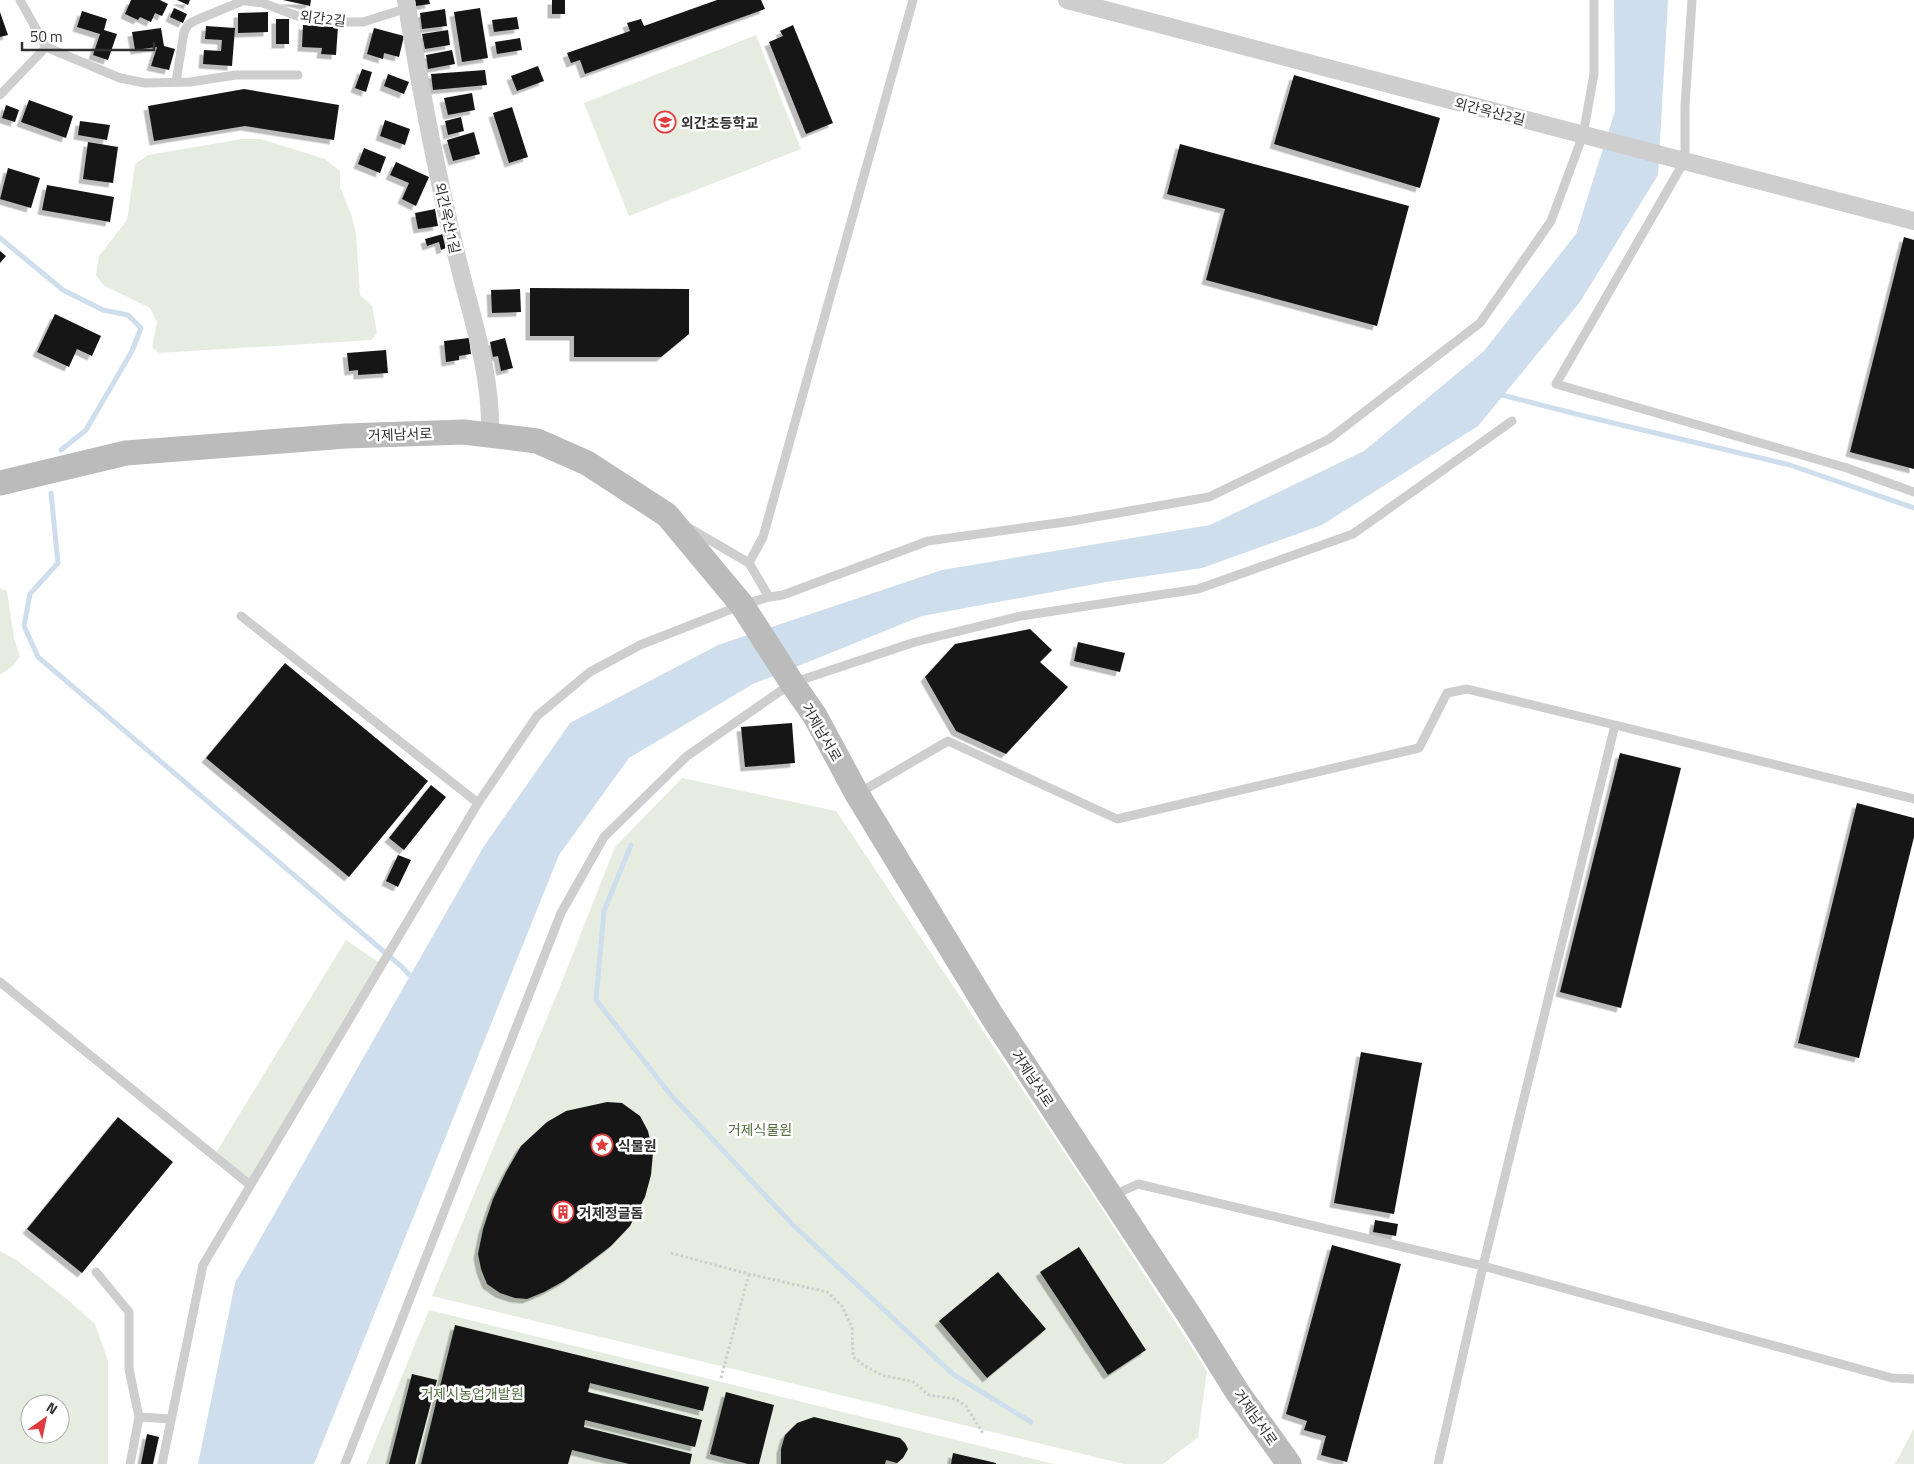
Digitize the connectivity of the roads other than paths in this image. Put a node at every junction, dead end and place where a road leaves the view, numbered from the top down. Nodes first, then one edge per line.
1 (913, 0) edge
2 (1067, 0) edge
3 (1594, 0) edge
4 (1692, 0) edge
5 (239, 1) edge
6 (23, 2) edge
7 (407, 4) edge
8 (46, 46) junction
9 (298, 75) dead end
10 (176, 82) junction
11 (0, 95) edge
12 (1583, 134) junction
13 (1685, 160) junction
14 (1914, 221) edge
15 (1512, 421) dead end
16 (490, 435) junction
17 (0, 483) edge
18 (1914, 492) edge
19 (667, 515) junction
20 (750, 563) junction
21 (769, 597) junction
22 (742, 605) junction
23 (241, 616) dead end
24 (792, 683) junction
25 (1616, 725) junction
26 (857, 794) junction
27 (1914, 799) edge
28 (478, 803) junction
29 (0, 982) edge
30 (250, 1184) junction
31 (1111, 1196) junction
32 (1483, 1266) junction
33 (96, 1272) dead end
34 (1914, 1380) edge
35 (139, 1417) junction
36 (171, 1419) junction
37 (130, 1464) edge
38 (162, 1464) edge
39 (345, 1464) edge
40 (1289, 1464) edge
41 (1438, 1464) edge

1 - 20 lane
2 - 12 street, 외간옥산2길
3 - 12 lane
4 - 13 lane
5 - 7 lane, 외간2길
5 - 10 lane
6 - 8 lane
7 - 16 street, 외간옥산1길
8 - 10 lane
8 - 11 lane
9 - 10 lane
12 - 13 street, 외간옥산2길
12 - 21 lane
13 - 14 street, 외간옥산2길
13 - 18 lane
15 - 24 lane
16 - 17 main road, 거제남서로
16 - 19 main road, 거제남서로
19 - 20 lane
19 - 22 main road, 거제남서로
20 - 21 lane
21 - 22 lane
22 - 24 main road, 거제남서로
22 - 28 lane
23 - 28 lane
24 - 26 main road, 거제남서로
24 - 39 lane
25 - 26 lane
25 - 27 lane
25 - 32 lane
26 - 31 main road, 거제남서로
28 - 30 lane
29 - 30 lane
30 - 36 lane
31 - 32 lane
31 - 40 main road, 거제남서로
32 - 34 lane
32 - 41 lane
33 - 35 lane
35 - 36 lane
35 - 37 lane
36 - 38 lane

